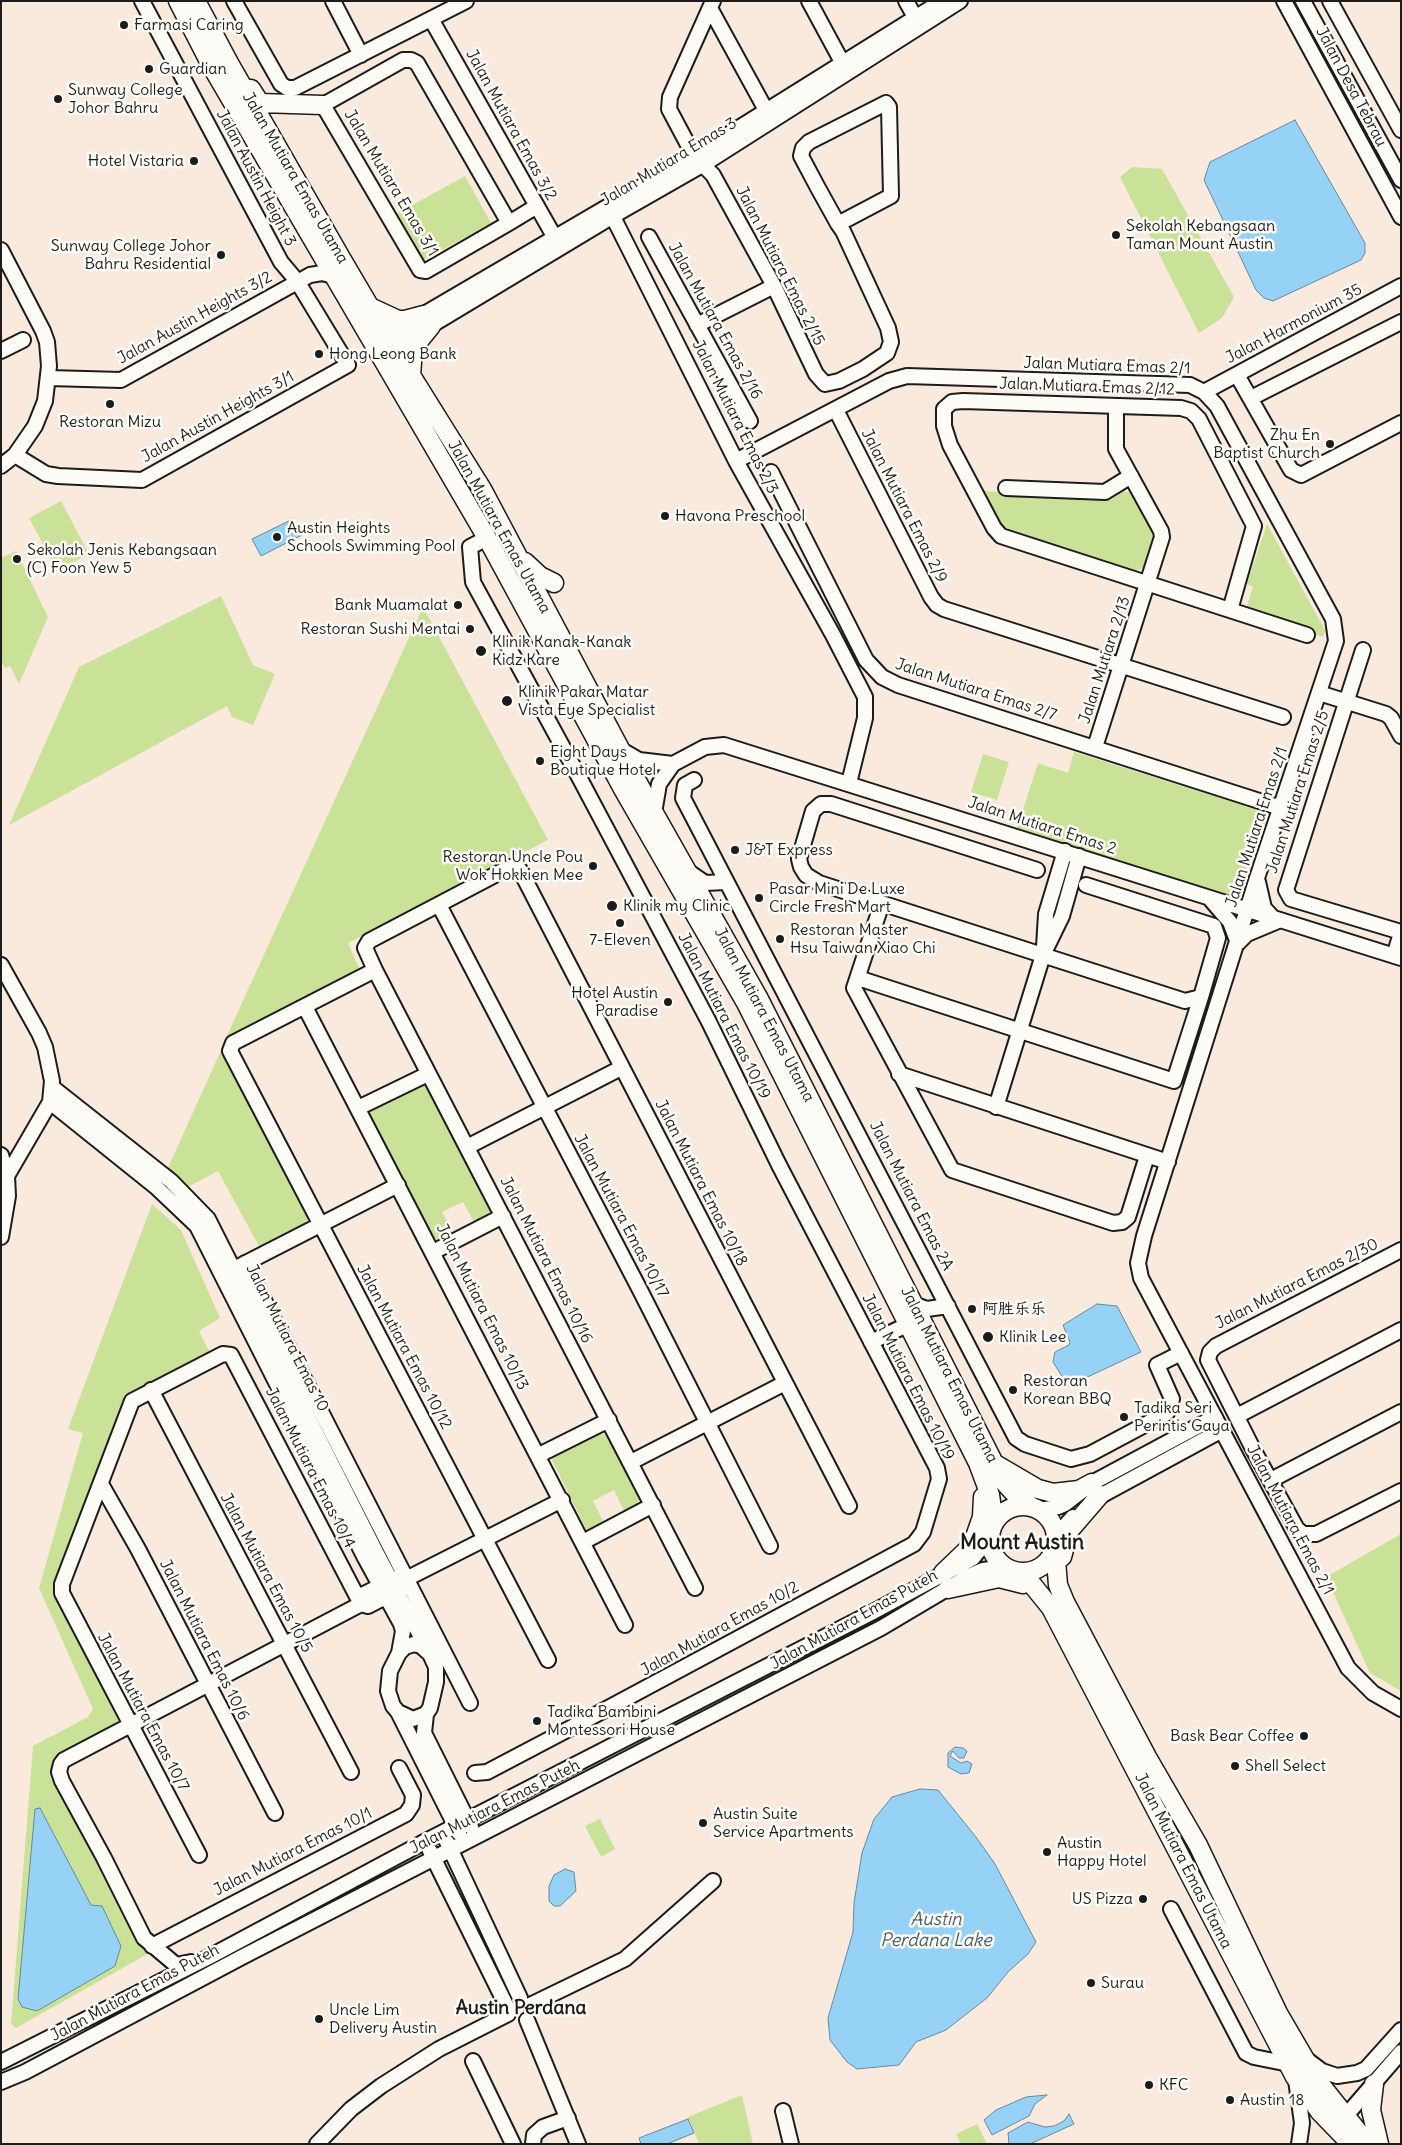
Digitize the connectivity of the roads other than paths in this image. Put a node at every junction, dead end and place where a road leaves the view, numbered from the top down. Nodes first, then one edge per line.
1 (142, 1) edge
2 (178, 1) edge
3 (196, 1) edge
4 (234, 1) edge
5 (333, 1) edge
6 (466, 1) edge
7 (809, 1) edge
8 (906, 1) edge
9 (942, 1) edge
10 (960, 1) edge
11 (1284, 1) edge
12 (1303, 1) edge
13 (1330, 1) edge
14 (712, 5) edge
15 (915, 17) junction
16 (431, 19) junction
17 (360, 55) junction
18 (842, 62) junction
19 (229, 63) junction
20 (323, 105) junction
21 (767, 112) junction
22 (1401, 130) edge
23 (1395, 159) edge
24 (699, 160) junction
25 (1401, 180) edge
26 (536, 206) junction
27 (611, 211) junction
28 (1401, 217) edge
29 (509, 223) junction
30 (838, 224) junction
31 (649, 237) dead end
32 (557, 243) junction
33 (1, 250) edge
34 (334, 276) junction
35 (297, 281) junction
36 (774, 286) junction
37 (1401, 286) edge
38 (370, 307) junction
39 (427, 320) junction
40 (1401, 322) edge
41 (698, 325) junction
42 (23, 340) dead end
43 (385, 346) junction
44 (1, 351) edge
45 (348, 365) joint
46 (1237, 375) junction
47 (412, 376) junction
48 (48, 378) junction
49 (1204, 392) junction
50 (1251, 398) junction
51 (1116, 406) junction
52 (836, 410) junction
53 (750, 421) dead end
54 (1401, 423) edge
55 (15, 455) junction
56 (736, 461) junction
57 (1, 466) edge
58 (771, 472) dead end
59 (1131, 476) junction
60 (1006, 488) dead end
61 (487, 538) junction
62 (513, 549) junction
63 (554, 583) dead end
64 (1148, 584) junction
65 (536, 592) junction
66 (1230, 610) junction
67 (531, 616) junction
68 (1307, 635) dead end
69 (1363, 650) dead end
70 (1121, 666) junction
71 (1319, 693) junction
72 (1347, 701) junction
73 (1283, 717) dead end
74 (1401, 736) edge
75 (618, 747) junction
76 (1095, 747) junction
77 (856, 757) junction
78 (674, 764) junction
79 (817, 773) junction
80 (694, 780) dead end
81 (849, 783) junction
82 (875, 791) junction
83 (1282, 808) junction
84 (654, 813) junction
85 (1027, 839) junction
86 (1065, 851) junction
87 (1079, 856) junction
88 (685, 869) junction
89 (1037, 870) dead end
90 (1121, 870) junction
91 (1257, 878) junction
92 (1056, 880) junction
93 (726, 882) junction
94 (1071, 884) junction
95 (1086, 885) dead end
96 (1210, 898) junction
97 (882, 903) junction
98 (439, 905) junction
99 (1247, 911) junction
100 (715, 921) junction
101 (1278, 921) junction
102 (1401, 932) edge
103 (1238, 943) junction
104 (1043, 955) junction
105 (1397, 957) edge
106 (1, 965) edge
107 (375, 970) junction
108 (858, 978) junction
109 (1201, 997) junction
110 (305, 1007) junction
111 (1020, 1031) junction
112 (621, 1068) junction
113 (428, 1074) junction
114 (899, 1074) junction
115 (52, 1087) junction
116 (50, 1102) junction
117 (544, 1107) junction
118 (996, 1107) junction
119 (358, 1108) junction
120 (468, 1147) junction
121 (1, 1155) edge
122 (1147, 1156) junction
123 (1168, 1162) junction
124 (7, 1176) junction
125 (398, 1185) junction
126 (503, 1216) junction
127 (320, 1224) junction
128 (1, 1237) edge
129 (1401, 1250) edge
130 (433, 1252) junction
131 (233, 1269) junction
132 (241, 1284) junction
133 (913, 1304) junction
134 (948, 1306) junction
135 (909, 1324) junction
136 (1401, 1330) edge
137 (929, 1335) junction
138 (871, 1342) junction
139 (1181, 1353) junction
140 (785, 1384) junction
141 (151, 1390) junction
142 (1401, 1412) edge
143 (1236, 1416) junction
144 (1215, 1417) junction
145 (609, 1420) junction
146 (709, 1423) junction
147 (1222, 1430) junction
148 (539, 1455) junction
149 (631, 1462) junction
150 (986, 1467) junction
151 (939, 1476) joint
152 (1270, 1480) junction
153 (101, 1484) junction
154 (1096, 1489) junction
155 (1401, 1491) edge
156 (562, 1500) junction
157 (653, 1505) junction
158 (849, 1506) dead end
159 (1036, 1508) junction
160 (992, 1530) junction
161 (486, 1539) junction
162 (583, 1542) junction
163 (1056, 1542) junction
164 (770, 1546) dead end
165 (1014, 1569) junction
166 (408, 1578) junction
167 (945, 1581) junction
168 (695, 1588) dead end
169 (388, 1589) junction
170 (361, 1604) junction
171 (1058, 1605) junction
172 (625, 1625) dead end
173 (284, 1645) junction
174 (399, 1653) junction
175 (430, 1654) junction
176 (548, 1660) dead end
177 (765, 1667) junction
178 (774, 1683) junction
179 (207, 1685) junction
180 (470, 1703) dead end
181 (1401, 1709) edge
182 (398, 1712) junction
183 (426, 1714) junction
184 (130, 1725) junction
185 (424, 1733) junction
186 (411, 1738) junction
187 (399, 1768) dead end
188 (350, 1772) dead end
189 (475, 1773) dead end
190 (494, 1806) junction
191 (454, 1807) junction
192 (275, 1813) dead end
193 (461, 1822) junction
194 (442, 1832) junction
195 (470, 1840) junction
196 (426, 1841) junction
197 (451, 1850) junction
198 (199, 1855) dead end
199 (434, 1858) junction
200 (460, 1869) junction
201 (404, 1873) junction
202 (444, 1880) junction
203 (713, 1881) dead end
204 (1170, 1909) dead end
205 (152, 1946) junction
206 (209, 1957) junction
207 (525, 2002) junction
208 (508, 2012) junction
209 (527, 2020) junction
210 (1401, 2030) edge
211 (1401, 2052) edge
212 (473, 2061) dead end
213 (1, 2062) edge
214 (1292, 2063) junction
215 (1, 2082) edge
216 (1374, 2084) junction
217 (783, 2111) dead end
218 (1341, 2113) junction
219 (568, 2118) junction
220 (577, 2141) edge
221 (317, 2144) edge
222 (512, 2144) edge
223 (533, 2144) edge
224 (562, 2144) edge
225 (791, 2144) edge
226 (1299, 2144) edge
227 (1351, 2144) edge
228 (1368, 2144) edge
229 (1379, 2144) edge

1 - 35 street, Jalan Austin Height 3
2 - 34 main road, Jalan Mutiara Emas Utama
3 - 19 main road, Jalan Mutiara Emas Utama
4 - 17 street
5 - 17 street
6 - 16 street
7 - 18 street
8 - 15 street
9 - 15 street, Jalan Mutiara Emas 3
10 - 24 street, Jalan Mutiara Emas 3
11 - 28 street, Jalan Desa Tebrau
12 - 23 street, Jalan Desa Tebrau
13 - 22 street
14 - 21 street
14 - 24 street, Jalan Mutiara Emas 2/15
15 - 18 street, Jalan Mutiara Emas 3
16 - 17 street
16 - 26 street, Jalan Mutiara Emas 3/2
18 - 21 street, Jalan Mutiara Emas 3
19 - 20 main road
19 - 38 main road, Jalan Mutiara Emas Utama
20 - 29 street
20 - 29 street, Jalan Mutiara Emas 3/1
21 - 24 street, Jalan Mutiara Emas 3
23 - 25 street, Jalan Desa Tebrau
24 - 27 street, Jalan Mutiara Emas 3
24 - 36 street, Jalan Mutiara Emas 2/15
26 - 29 street, Jalan Mutiara Emas 3/1
26 - 32 street, Jalan Mutiara Emas 3/2
27 - 32 street, Jalan Mutiara Emas 3
27 - 56 street, Jalan Mutiara Emas 2/3
30 - 30 street
30 - 36 street, Jalan Mutiara Emas 2/15
31 - 41 street, Jalan Mutiara Emas 2/16
32 - 39 street, Jalan Mutiara Emas 3
33 - 48 street
34 - 35 street, Jalan Austin Heights 3/2
34 - 43 main road, Jalan Mutiara Emas Utama
35 - 45 street, Jalan Austin Height 3
35 - 48 street, Jalan Austin Heights 3/2
36 - 41 street
37 - 46 street, Jalan Harmonium 35
38 - 39 main road
38 - 43 main road, Jalan Mutiara Emas Utama
39 - 43 street, Jalan Mutiara Emas 3
39 - 47 main road
40 - 50 street
41 - 53 street, Jalan Mutiara Emas 2/16
42 - 44 street
43 - 47 main road, Jalan Mutiara Emas Utama
43 - 61 main road, Jalan Mutiara Emas Utama
45 - 55 street, Jalan Austin Heights 3/1
46 - 49 street, Jalan Harmonium 35
46 - 50 street
47 - 62 main road, Jalan Mutiara Emas Utama
48 - 55 street
49 - 52 street, Jalan Mutiara Emas 2/1
49 - 71 street, Jalan Mutiara Emas 2/1
50 - 54 street
51 - 59 street, Jalan Mutiara 2/13
51 - 64 street, Jalan Mutiara Emas 2/12
51 - 66 street, Jalan Mutiara Emas 2/12
52 - 56 street, Jalan Mutiara Emas 2/1
52 - 70 street, Jalan Mutiara Emas 2/9
55 - 57 street
56 - 77 street, Jalan Mutiara Emas 2/3
58 - 76 street, Jalan Mutiara Emas 2/7
59 - 60 street
59 - 64 street, Jalan Mutiara 2/13
61 - 67 main road, Jalan Mutiara Emas Utama
61 - 138 street, Jalan Mutiara Emas 10/19
62 - 63 main road
62 - 65 main road, Jalan Mutiara Emas Utama
64 - 66 street
64 - 70 street, Jalan Mutiara 2/13
65 - 67 main road
65 - 75 main road, Jalan Mutiara Emas Utama
66 - 68 street
67 - 135 main road, Jalan Mutiara Emas Utama
69 - 72 street, Jalan Mutiara Emas 2/5
70 - 73 street, Jalan Mutiara Emas 2/9
70 - 76 street, Jalan Mutiara 2/13
71 - 72 street
71 - 83 street, Jalan Mutiara Emas 2/1
72 - 74 street
72 - 102 street, Jalan Mutiara Emas 2/5
75 - 78 street
75 - 84 main road, Jalan Mutiara Emas Utama
76 - 83 street, Jalan Mutiara Emas 2/7
77 - 79 street
77 - 81 street, Jalan Mutiara Emas 2/3
77 - 82 street
78 - 79 street, Jalan Mutiara Emas 2
78 - 84 street, Jalan Mutiara Emas 2
79 - 81 street, Jalan Mutiara Emas 2
80 - 93 street, Jalan Mutiara Emas 2A
81 - 82 street, Jalan Mutiara Emas 2
82 - 85 street, Jalan Mutiara Emas 2
83 - 91 street, Jalan Mutiara Emas 2/1
84 - 88 main road, Jalan Mutiara Emas Utama
85 - 86 street, Jalan Mutiara Emas 2
85 - 92 street
86 - 87 street, Jalan Mutiara Emas 2
86 - 92 street
87 - 90 street, Jalan Mutiara Emas 2
87 - 94 street
88 - 93 street
88 - 100 main road, Jalan Mutiara Emas Utama
89 - 97 street
90 - 94 street
90 - 96 street, Jalan Mutiara Emas 2
91 - 96 street
91 - 99 street, Jalan Mutiara Emas 2/1
91 - 101 street
92 - 104 street
93 - 100 street
93 - 134 street, Jalan Mutiara Emas 2A
94 - 104 street
95 - 109 street
96 - 99 street, Jalan Mutiara Emas 2
96 - 103 street
97 - 104 street
97 - 108 street
98 - 107 street, Jalan Mutiara Emas 10/16
98 - 112 street, Jalan Mutiara Emas 10/18
98 - 117 street, Jalan Mutiara Emas 10/17
99 - 101 street, Jalan Mutiara Emas 2
99 - 103 street, Jalan Mutiara Emas 2/1
100 - 133 main road, Jalan Mutiara Emas Utama
101 - 103 street
101 - 105 street, Jalan Mutiara Emas 2
102 - 105 street
103 - 123 street, Jalan Mutiara Emas 2/1
104 - 109 street
104 - 111 street
106 - 115 street
107 - 110 street
107 - 113 street, Jalan Mutiara Emas 10/16
108 - 111 street
108 - 114 street
109 - 111 street
110 - 119 street, Jalan Mutiara Emas 10/13
110 - 127 street, Jalan Mutiara Emas 10/12
111 - 118 street
112 - 117 street
112 - 140 street, Jalan Mutiara Emas 10/18
113 - 119 street
113 - 120 street, Jalan Mutiara Emas 10/16
114 - 118 street
114 - 122 street
115 - 116 street
115 - 131 street, Jalan Mutiara Emas 10
116 - 124 street
116 - 131 street, Jalan Mutiara Emas 10
117 - 120 street
117 - 146 street, Jalan Mutiara Emas 10/17
118 - 122 street
119 - 125 street, Jalan Mutiara Emas 10/13
120 - 126 street, Jalan Mutiara Emas 10/16
121 - 124 street
122 - 123 street
123 - 139 street, Jalan Mutiara Emas 2/1
124 - 128 street
125 - 127 street
125 - 130 street, Jalan Mutiara Emas 10/13
126 - 130 street
126 - 145 street, Jalan Mutiara Emas 10/16
127 - 131 street
127 - 161 street, Jalan Mutiara Emas 10/12
129 - 143 street, Jalan Mutiara Emas 2/30
130 - 148 street, Jalan Mutiara Emas 10/13
131 - 132 street, Jalan Mutiara Emas 10
131 - 132 street
132 - 166 street
132 - 169 street, Jalan Mutiara Emas 10
133 - 134 street
133 - 137 main road, Jalan Mutiara Emas Utama
134 - 137 street
134 - 139 street, Jalan Mutiara Emas 2A
135 - 138 street
135 - 150 main road, Jalan Mutiara Emas Utama
136 - 143 street
137 - 150 main road, Jalan Mutiara Emas Utama
138 - 151 street, Jalan Mutiara Emas 10/19
139 - 144 street, Jalan Mutiara Emas 2/1
140 - 146 street
140 - 158 street, Jalan Mutiara Emas 10/18
141 - 153 street
141 - 170 street, Jalan Mutiara Emas 10/4
141 - 173 street, Jalan Mutiara Emas 10/5
142 - 152 street
143 - 152 street
144 - 147 street, Jalan Mutiara Emas 2/1
144 - 154 street
145 - 148 street
145 - 149 street, Jalan Mutiara Emas 10/16
146 - 149 street
146 - 164 street, Jalan Mutiara Emas 10/17
147 - 154 street
147 - 181 street, Jalan Mutiara Emas 2/1
148 - 156 street, Jalan Mutiara Emas 10/13
149 - 157 street, Jalan Mutiara Emas 10/16
150 - 154 main road
150 - 159 main road, Jalan Mutiara Emas Utama
150 - 160 main road
150 - 167 main road
151 - 189 street, Jalan Mutiara Emas 10/2
152 - 155 street
153 - 179 street, Jalan Mutiara Emas 10/6
153 - 184 street, Jalan Mutiara Emas 10/7
154 - 159 street
154 - 163 street
154 - 171 main road
156 - 161 street
156 - 162 street, Jalan Mutiara Emas 10/13
157 - 162 street
157 - 168 street, Jalan Mutiara Emas 10/16
159 - 160 main road
159 - 163 main road
160 - 165 main road
160 - 167 street, Jalan Mutiara Emas Puteh
161 - 166 street
161 - 176 street, Jalan Mutiara Emas 10/12
162 - 172 street, Jalan Mutiara Emas 10/13
163 - 165 main road
163 - 171 main road, Jalan Mutiara Emas Utama
165 - 167 street, Jalan Mutiara Emas Puteh
165 - 171 main road, Jalan Mutiara Emas Utama
166 - 169 street
166 - 180 street
167 - 171 main road
167 - 177 street, Jalan Mutiara Emas Puteh
167 - 178 street, Jalan Mutiara Emas Puteh
169 - 170 street
169 - 174 street, Jalan Mutiara Emas 10
169 - 175 street, Jalan Mutiara Emas 10
170 - 173 street
171 - 214 main road, Jalan Mutiara Emas Utama
173 - 179 street
173 - 188 street, Jalan Mutiara Emas 10/5
174 - 175 street
174 - 182 street
175 - 183 street
177 - 178 street
177 - 190 street, Jalan Mutiara Emas Puteh
178 - 195 street, Jalan Mutiara Emas Puteh
179 - 184 street
179 - 192 street, Jalan Mutiara Emas 10/6
182 - 183 street
182 - 186 street
183 - 185 street
184 - 198 street, Jalan Mutiara Emas 10/7
184 - 205 street
185 - 186 street
185 - 191 street
186 - 191 street
187 - 205 street, Jalan Mutiara Emas 10/1
190 - 191 street
190 - 193 street, Jalan Mutiara Emas Puteh
191 - 193 street
191 - 196 street
193 - 194 street, Jalan Mutiara Emas Puteh
193 - 195 street
194 - 196 street, Jalan Mutiara Emas Puteh
194 - 197 street
195 - 197 street, Jalan Mutiara Emas Puteh
195 - 200 street
196 - 199 street
196 - 206 street, Jalan Mutiara Emas Puteh
197 - 199 street, Jalan Mutiara Emas Puteh
197 - 200 street
199 - 201 street, Jalan Mutiara Emas Puteh
199 - 202 street
200 - 207 street
201 - 202 street
201 - 215 street, Jalan Mutiara Emas Puteh
202 - 208 street
203 - 207 street
204 - 214 street
205 - 206 street
206 - 213 street, Jalan Mutiara Emas Puteh
207 - 208 street
207 - 209 street
208 - 209 street
208 - 221 street
209 - 219 street
210 - 214 street
211 - 216 street
212 - 222 street
214 - 218 main road
214 - 226 street
214 - 227 main road, Jalan Mutiara Emas Utama
216 - 218 street
216 - 229 main road
217 - 225 street
218 - 228 main road
219 - 220 street
219 - 223 street
220 - 224 street

